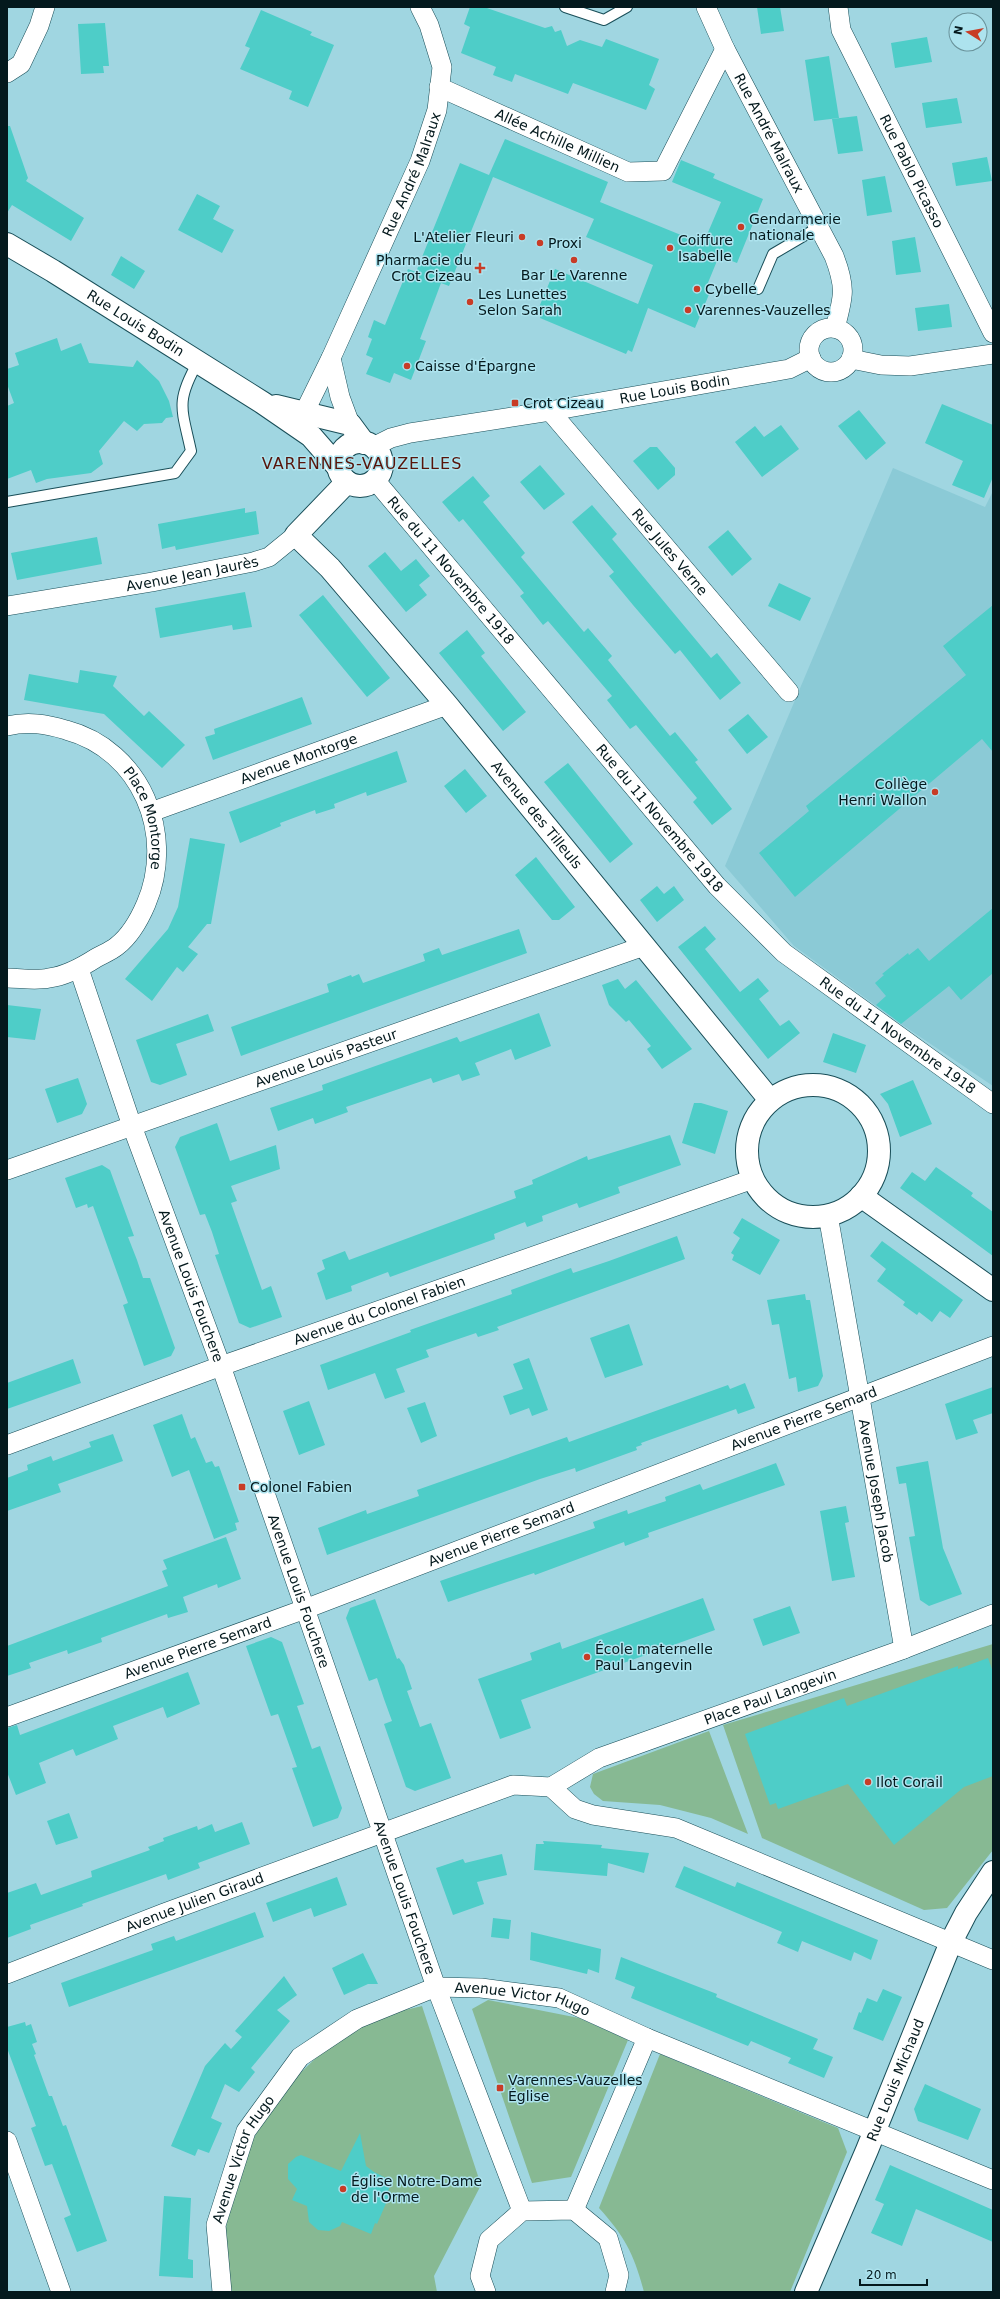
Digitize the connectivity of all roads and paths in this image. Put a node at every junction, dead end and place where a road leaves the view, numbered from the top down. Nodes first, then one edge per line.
1 (45, 7) edge
2 (420, 7) edge
3 (565, 7) edge
4 (627, 7) edge
5 (706, 7) edge
6 (838, 7) edge
7 (725, 49) junction
8 (7, 73) edge
9 (439, 87) junction
10 (819, 227) junction
11 (7, 244) edge
12 (758, 289) dead end
13 (834, 328) junction
14 (993, 333) edge
15 (993, 354) edge
16 (331, 358) junction
17 (811, 358) junction
18 (851, 359) junction
19 (198, 362) junction
20 (263, 403) junction
21 (550, 411) junction
22 (304, 413) junction
23 (350, 424) junction
24 (368, 445) junction
25 (342, 474) junction
26 (374, 480) junction
27 (7, 502) edge
28 (296, 535) junction
29 (7, 606) edge
30 (789, 692) dead end
31 (447, 706) junction
32 (7, 726) edge
33 (151, 812) junction
34 (644, 946) junction
35 (78, 969) junction
36 (7, 978) edge
37 (770, 1100) junction
38 (993, 1104) edge
39 (132, 1126) junction
40 (7, 1170) edge
41 (753, 1179) junction
42 (861, 1196) junction
43 (828, 1215) junction
44 (993, 1290) edge
45 (993, 1346) edge
46 (221, 1366) junction
47 (861, 1397) junction
48 (7, 1445) edge
49 (305, 1609) junction
50 (993, 1614) edge
51 (904, 1649) junction
52 (7, 1717) edge
53 (550, 1787) junction
54 (382, 1832) junction
55 (993, 1872) edge
56 (952, 1942) junction
57 (993, 1960) edge
58 (7, 1974) edge
59 (436, 1986) junction
60 (647, 2038) junction
61 (875, 2132) junction
62 (7, 2141) edge
63 (993, 2180) edge
64 (574, 2210) junction
65 (522, 2211) junction
66 (62, 2292) edge
67 (222, 2292) edge
68 (486, 2292) edge
69 (615, 2292) edge
70 (806, 2292) edge

1 - 8 street
2 - 9 street, Rue André Malraux
3 - 4 lane
5 - 7 street, Rue André Malraux
6 - 14 street, Rue Pablo Picasso
7 - 9 street, Allée Achille Millien
7 - 10 street, Rue André Malraux
9 - 16 street, Rue André Malraux
10 - 12 lane
10 - 13 street, Rue André Malraux
11 - 19 street, Rue Louis Bodin
13 - 17 street
13 - 18 street
15 - 18 street
16 - 22 street, Rue André Malraux
16 - 23 street
17 - 18 street
17 - 21 street, Rue Louis Bodin
19 - 20 street, Rue Louis Bodin
19 - 27 lane
20 - 22 street, Rue Louis Bodin
20 - 25 street, Rue Louis Bodin
21 - 24 street, Rue Louis Bodin
21 - 30 street, Rue Jules Verne
22 - 23 street, Rue Louis Bodin
23 - 24 street
24 - 25 street
24 - 26 street
25 - 26 street
25 - 28 street, Avenue Jean Jaurès
26 - 38 street, Rue du 11 Novembre 1918
28 - 29 street, Avenue Jean Jaurès
28 - 31 street, Avenue des Tilleuls
31 - 33 street, Avenue Montorge
31 - 34 street, Avenue des Tilleuls
32 - 33 street, Place Montorge
33 - 35 street, Place Montorge
34 - 37 street, Avenue des Tilleuls
34 - 39 street, Avenue Louis Pasteur
35 - 36 street, Place Montorge
35 - 39 street, Avenue Louis Fouchere
37 - 41 street
37 - 42 street
39 - 40 street, Avenue Louis Pasteur
39 - 46 street, Avenue Louis Fouchere
41 - 43 street
41 - 46 street, Avenue du Colonel Fabien
42 - 43 street
42 - 44 street
43 - 47 street, Avenue Joseph Jacob
45 - 47 street, Avenue Pierre Semard
46 - 48 street, Avenue du Colonel Fabien
46 - 49 street, Avenue Louis Fouchere
47 - 49 street, Avenue Pierre Semard
47 - 51 street, Avenue Joseph Jacob
49 - 52 street, Avenue Pierre Semard
49 - 54 street, Avenue Louis Fouchere
50 - 51 street, Place Paul Langevin
51 - 53 street, Place Paul Langevin
53 - 54 street
53 - 56 street
54 - 58 street, Avenue Julien Giraud
54 - 59 street, Avenue Louis Fouchere
55 - 56 street, Rue Louis Michaud
56 - 57 street
56 - 61 street, Rue Louis Michaud
59 - 60 street, Avenue Victor Hugo
59 - 65 street, Avenue Louis Fouchere
59 - 67 street, Avenue Victor Hugo
60 - 61 street, Avenue Victor Hugo
60 - 64 street
61 - 63 street, Avenue Victor Hugo
61 - 70 street, Rue Louis Michaud
62 - 66 street
64 - 65 street
64 - 69 street
65 - 68 street

